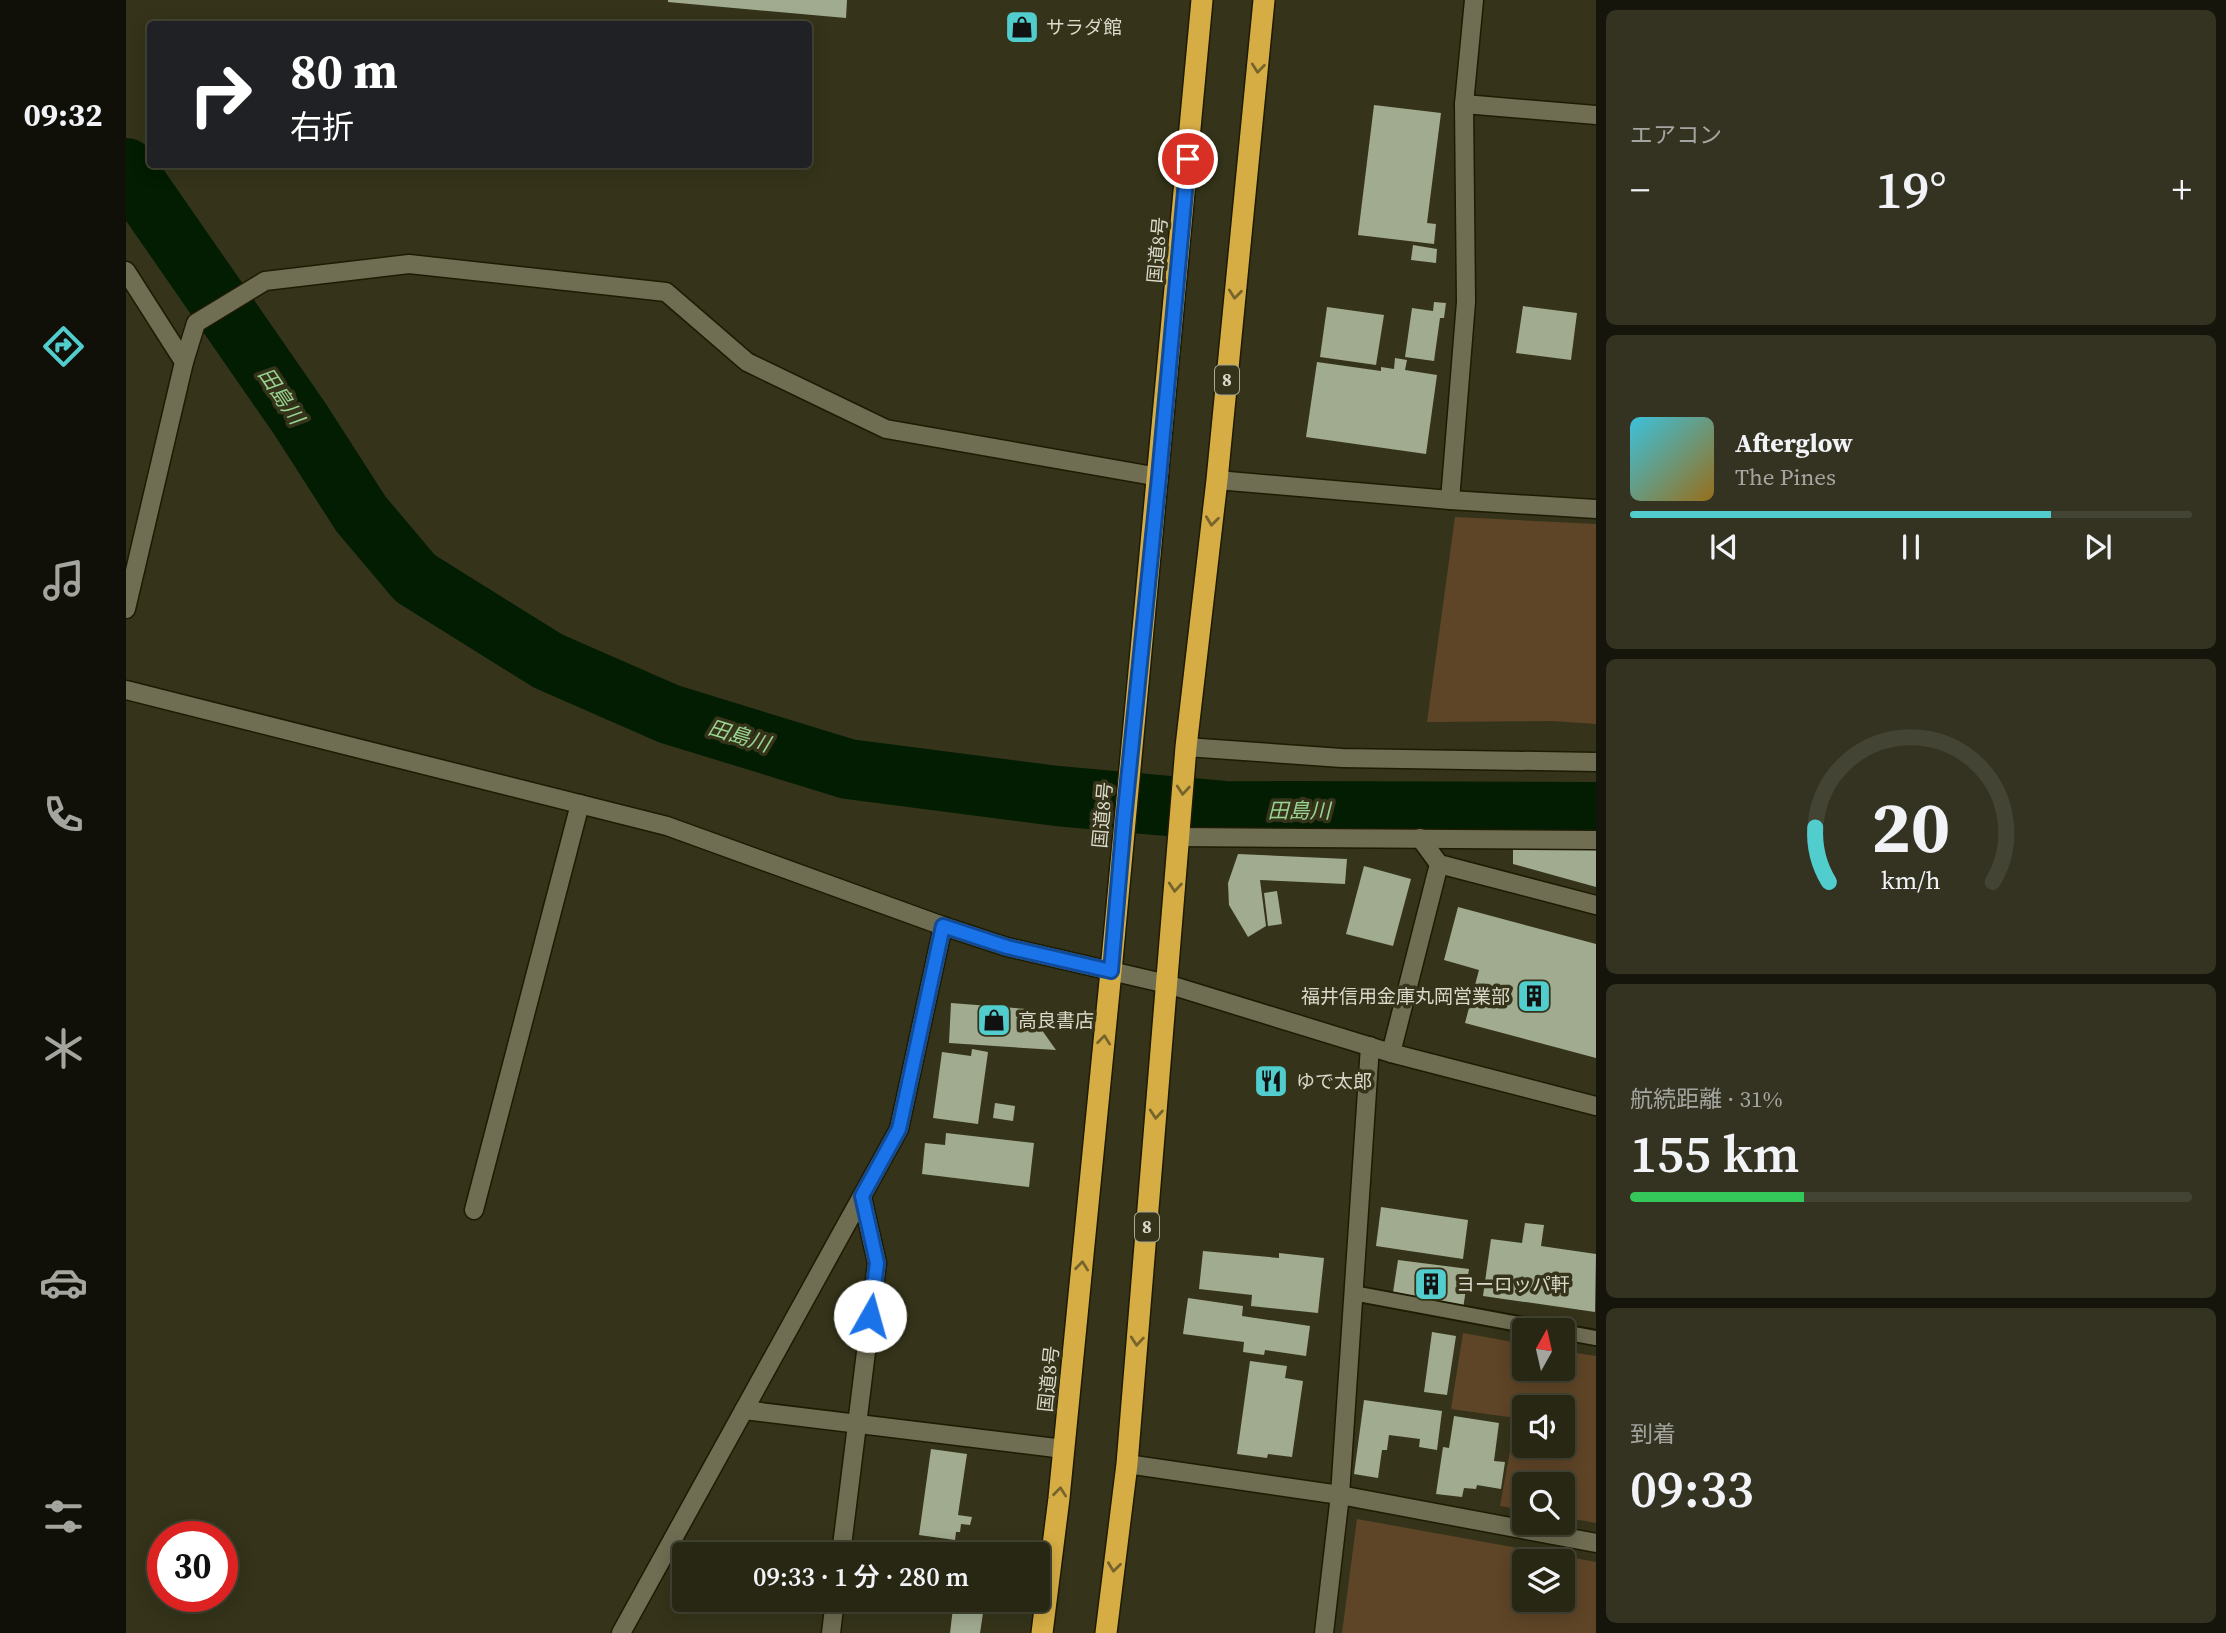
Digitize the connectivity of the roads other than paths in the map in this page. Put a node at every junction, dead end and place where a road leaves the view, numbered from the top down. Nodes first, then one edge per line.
1 (1202, 0) edge
2 (1264, 0) edge
3 (1474, 0) edge
4 (1464, 104) junction
5 (1596, 115) edge
6 (126, 271) edge
7 (184, 362) junction
8 (1159, 477) junction
9 (1217, 480) junction
10 (1450, 500) junction
11 (1596, 509) edge
12 (126, 609) edge
13 (126, 690) edge
14 (1186, 754) junction
15 (1596, 762) edge
16 (580, 804) junction
17 (1180, 828) junction
18 (1420, 838) junction
19 (1596, 840) edge
20 (1439, 863) junction
21 (1596, 905) edge
22 (943, 926) junction
23 (1111, 971) junction
24 (1167, 984) junction
25 (1370, 1046) junction
26 (1391, 1053) junction
27 (1596, 1106) edge
28 (862, 1196) junction
29 (474, 1210) dead end
30 (1353, 1293) junction
31 (1512, 1323) edge
32 (1575, 1335) edge
33 (1596, 1339) edge
34 (744, 1410) junction
35 (857, 1422) junction
36 (1064, 1449) junction
37 (1127, 1464) junction
38 (1340, 1495) junction
39 (842, 1542) edge
40 (1596, 1543) edge
41 (834, 1612) edge
42 (621, 1633) edge
43 (831, 1633) edge
44 (1042, 1633) edge
45 (1106, 1633) edge
46 (1324, 1633) edge

1 - 8 highway, 国道8号
2 -> 9 highway, 8
3 - 4 street
4 - 5 street
4 - 10 street
6 - 7 street
7 - 8 street
7 - 12 street
8 - 23 highway, 国道8号
9 - 10 street
9 -> 14 highway, 8
10 - 11 street
13 - 16 street
14 - 15 street
14 -> 17 highway, 8
16 - 22 street
16 - 29 street
17 - 18 street
17 -> 24 highway, 8
18 - 19 street
18 - 20 street
20 - 21 street
20 - 26 street
22 - 23 street
22 - 28 street
23 - 24 street
36 -> 23 highway, 国道8号
24 - 25 street
24 -> 37 highway, 8
25 - 26 street
25 - 30 street
26 - 27 street
28 - 34 street
28 - 35 street
30 - 31 lane
30 - 38 street
32 - 33 lane
34 - 35 street
34 - 42 street
35 - 36 street
35 - 39 street
44 -> 36 highway, 国道8号
37 - 38 street
37 -> 45 highway, 8
38 - 40 street
38 - 46 street
41 - 43 street

